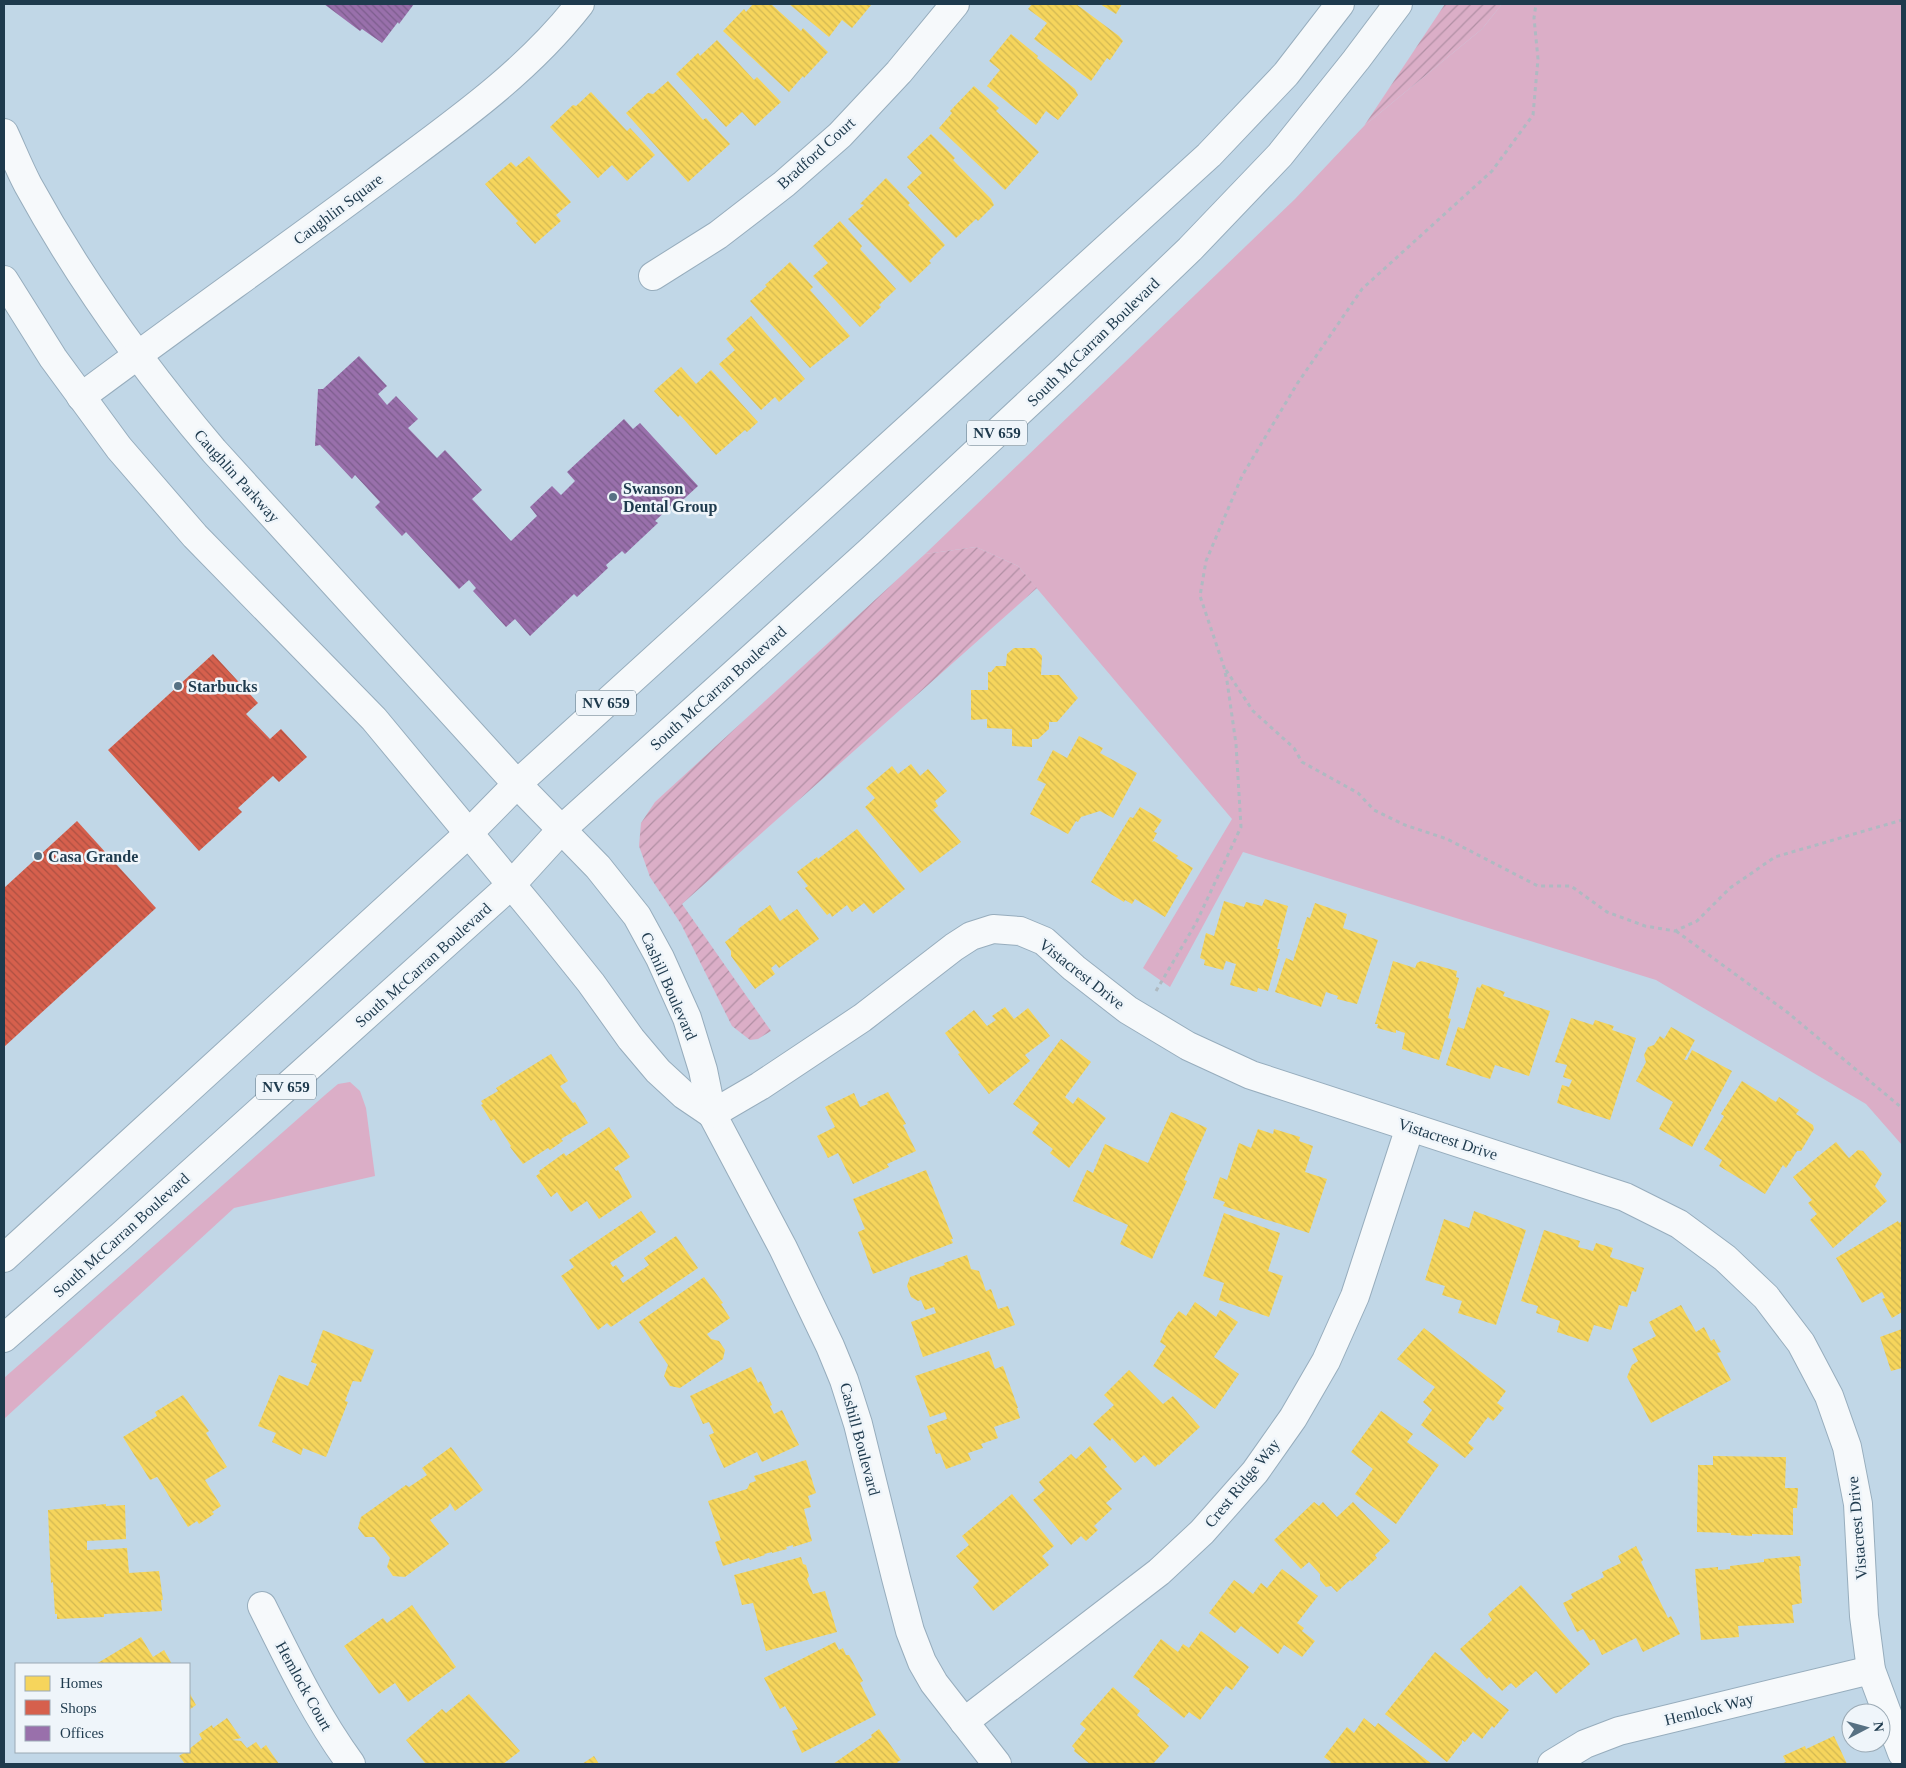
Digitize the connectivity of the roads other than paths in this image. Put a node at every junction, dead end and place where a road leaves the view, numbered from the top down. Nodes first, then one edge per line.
1 (580, 4) edge
2 (955, 4) edge
3 (1340, 4) edge
4 (1398, 4) edge
5 (4, 133) edge
6 (653, 276) dead end
7 (4, 280) edge
8 (138, 355) junction
9 (81, 397) junction
10 (517, 784) junction
11 (562, 830) junction
12 (468, 834) junction
13 (511, 885) junction
14 (712, 1114) junction
15 (1410, 1127) junction
16 (4, 1258) edge
17 (4, 1338) edge
18 (262, 1606) dead end
19 (1871, 1670) junction
20 (964, 1722) junction
21 (1902, 1753) edge
22 (351, 1764) edge
23 (997, 1764) edge
24 (1552, 1764) edge

1 - 8 street, Caughlin Square
2 - 6 street, Bradford Court
3 - 10 street, NV 659
4 - 11 street, South McCarran Boulevard / NV 659
5 - 8 street, Caughlin Parkway
7 - 9 street
8 - 9 street, Caughlin Square
8 - 10 street, Caughlin Parkway
9 - 12 street
10 - 11 street, Cashill Boulevard
10 - 12 street, NV 659
11 - 13 street, South McCarran Boulevard / NV 659
11 - 14 street, Cashill Boulevard
12 - 13 street, Cashill Boulevard
12 - 16 street, NV 659
13 - 14 street, Cashill Boulevard
13 - 17 street, South McCarran Boulevard / NV 659
14 - 15 street, Vistacrest Drive
14 - 20 street, Cashill Boulevard
15 - 19 street, Vistacrest Drive
15 - 20 street, Crest Ridge Way
18 - 22 street, Hemlock Court
19 - 21 street, Vistacrest Drive
19 - 24 street, Hemlock Way
20 - 23 street, Cashill Boulevard

